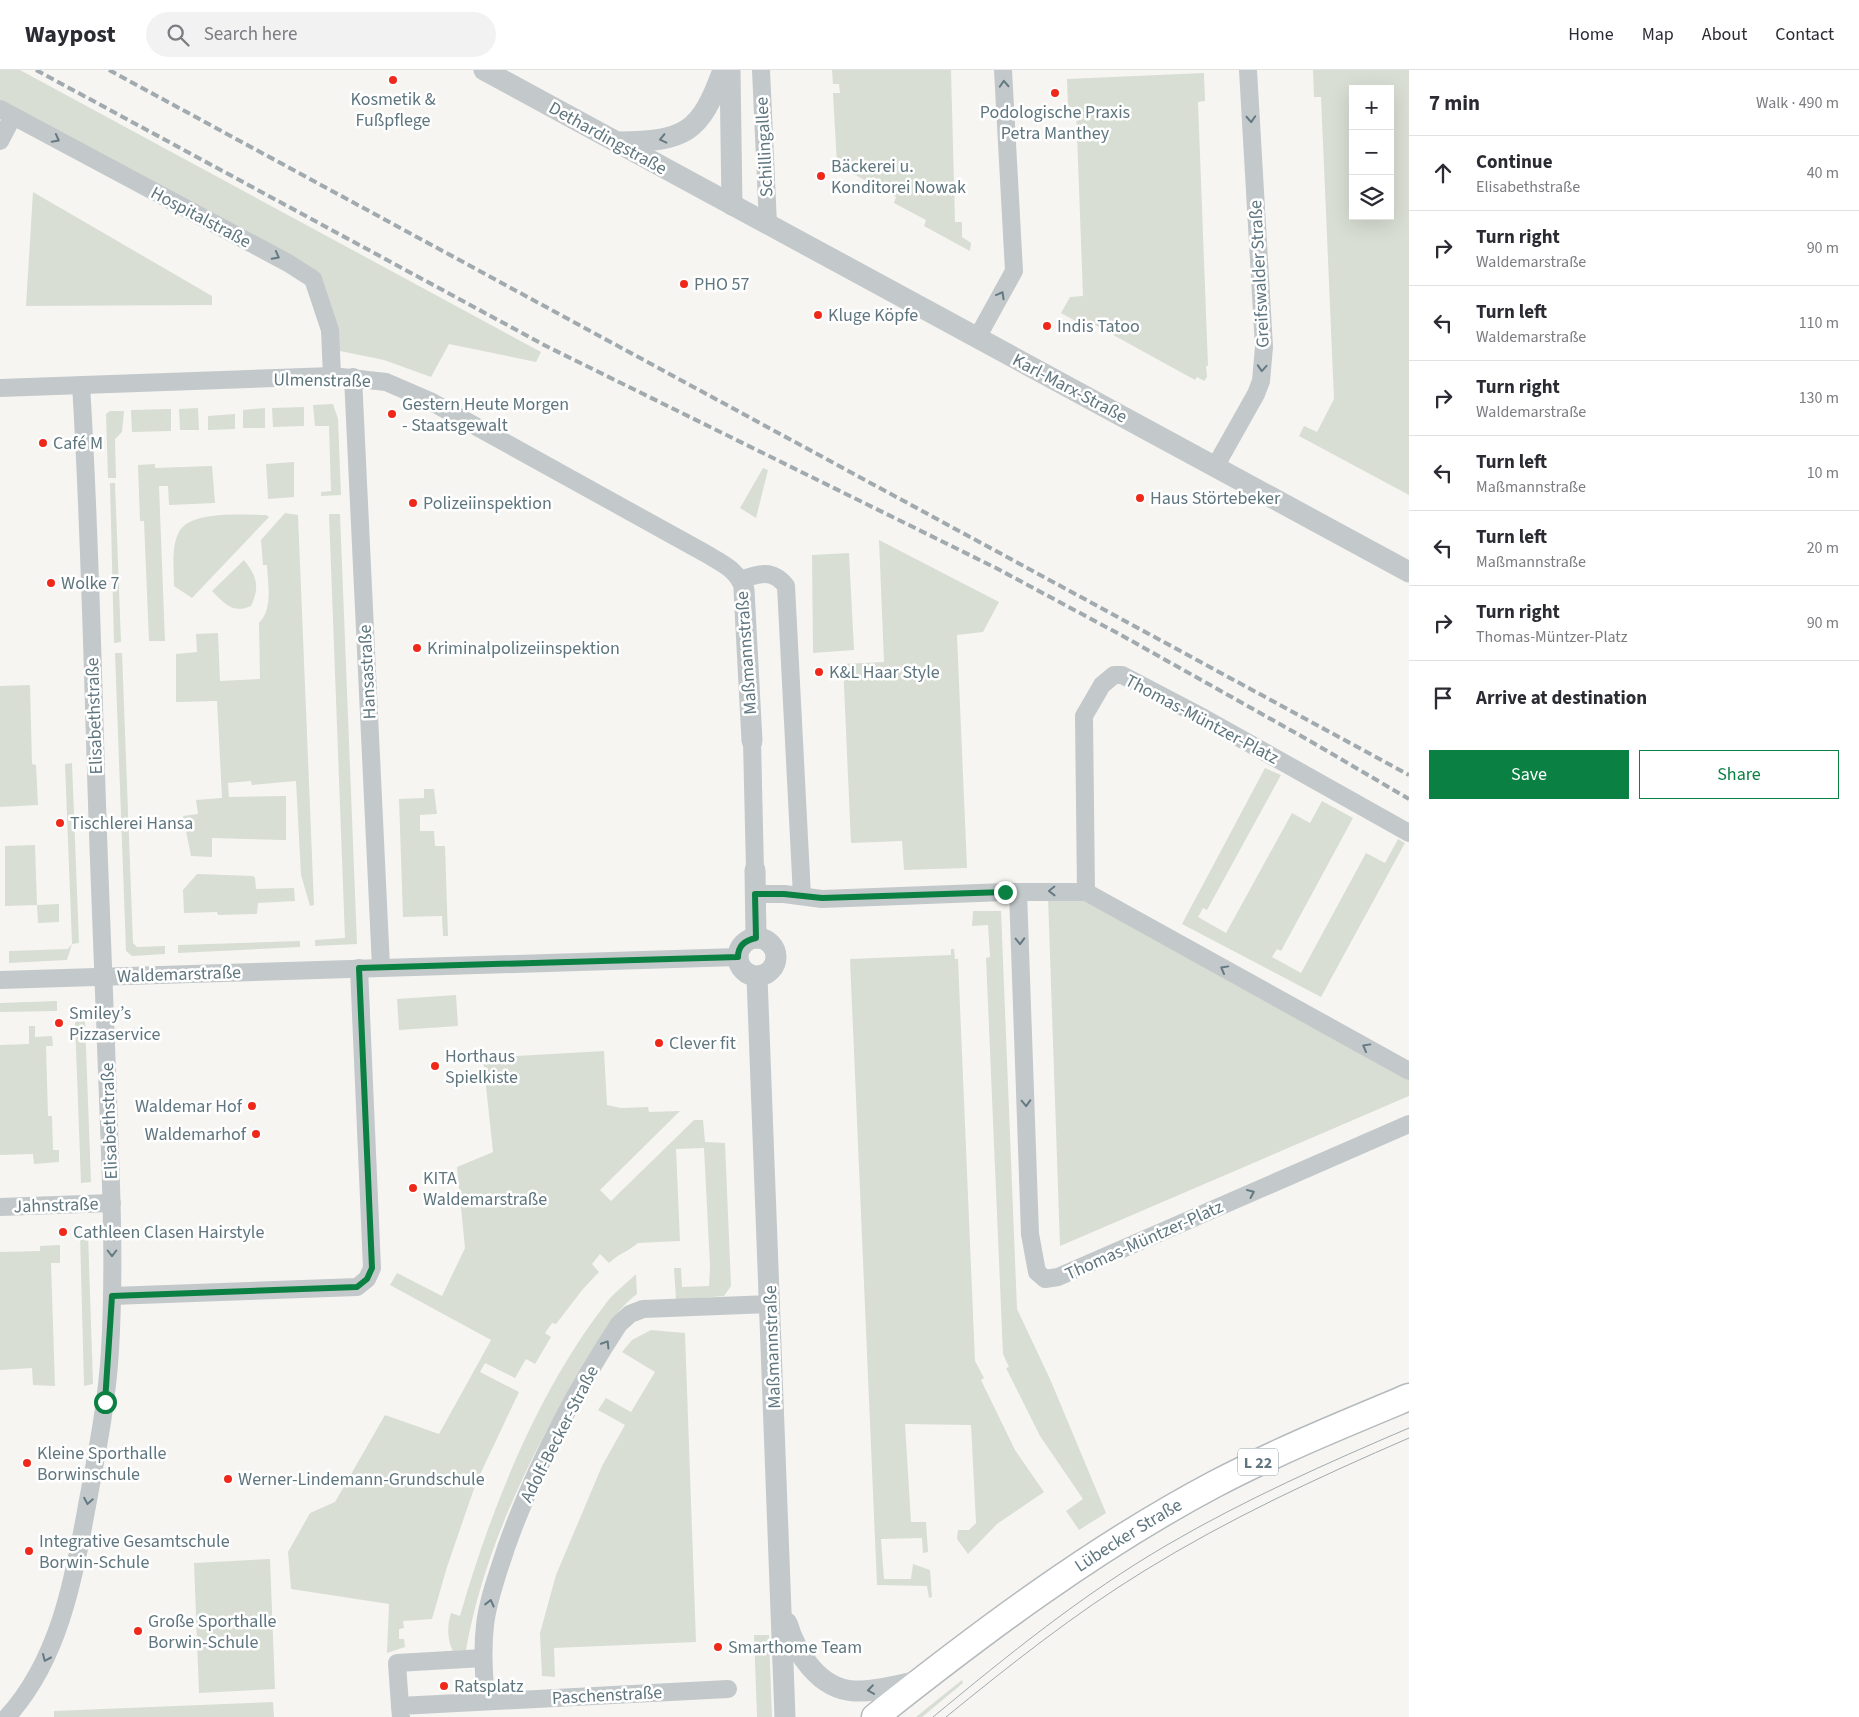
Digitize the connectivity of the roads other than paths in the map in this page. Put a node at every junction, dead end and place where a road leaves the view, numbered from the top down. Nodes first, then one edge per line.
1 (484, 70) edge
2 (723, 70) edge
3 (730, 70) edge
4 (761, 70) edge
5 (1004, 70) edge
6 (1248, 70) edge
7 (6, 113) edge
8 (0, 141) edge
9 (615, 142) junction
10 (732, 205) junction
11 (768, 224) junction
12 (977, 338) junction
13 (332, 376) junction
14 (353, 377) junction
15 (81, 386) junction
16 (0, 388) edge
17 (1215, 467) junction
18 (1409, 572) edge
19 (742, 585) junction
20 (752, 742) joint
21 (1409, 833) edge
22 (755, 870) joint
23 (1018, 892) junction
24 (1086, 892) junction
25 (755, 894) junction
26 (802, 896) junction
27 (756, 938) junction
28 (738, 957) junction
29 (381, 967) junction
30 (359, 968) junction
31 (103, 977) junction
32 (757, 977) junction
33 (0, 980) edge
34 (1409, 1070) edge
35 (1409, 1124) edge
36 (112, 1204) junction
37 (0, 1207) edge
38 (112, 1296) junction
39 (771, 1304) junction
40 (1409, 1397) edge
41 (782, 1606) junction
42 (483, 1658) junction
43 (919, 1681) junction
44 (728, 1689) dead end
45 (486, 1701) junction
46 (400, 1711) edge
47 (9, 1716) edge
48 (785, 1717) edge
49 (875, 1717) edge

1 - 9 street, Dethardingstraße
2 -> 9 street
3 - 10 street, Schillingallee
4 - 11 street, Schillingallee
12 -> 5 street
6 -> 17 street, Greifswalder Straße
7 - 8 street
7 -> 13 street, Hospitalstraße
9 - 10 street, Dethardingstraße
10 - 11 street, Karl-Marx-Straße
11 - 12 street, Karl-Marx-Straße
12 - 17 street, Karl-Marx-Straße
13 - 14 street, Ulmenstraße
13 - 15 street, Ulmenstraße
14 - 19 street, Ulmenstraße
14 - 29 street, Hansastraße
15 - 16 street, Ulmenstraße
15 - 31 street, Elisabethstraße
17 - 18 street, Karl-Marx-Straße
19 - 20 street, Maßmannstraße
19 - 26 street, Maßmannstraße
20 - 22 street, Maßmannstraße
21 - 24 street, Thomas-Müntzer-Platz
22 - 25 street, Maßmannstraße
24 -> 23 street
23 - 26 street
23 -> 35 street, Thomas-Müntzer-Platz
34 -> 24 street
25 - 26 street
25 - 27 street, Maßmannstraße
27 - 28 street
27 - 32 street
28 - 29 street, Waldemarstraße
28 - 32 street
29 - 30 street, Waldemarstraße
30 - 31 street, Waldemarstraße
30 - 38 street
31 - 33 street, Waldemarstraße
31 - 36 street, Elisabethstraße
32 - 39 street, Maßmannstraße
36 - 37 street, Jahnstraße
36 -> 38 street, Elisabethstraße
38 -> 47 street, Elisabethstraße
39 - 41 street, Maßmannstraße
42 -> 39 street, Adolf-Becker-Straße
40 - 43 main road, Lübecker Straße / L 22
43 -> 41 street
41 - 48 street, Maßmannstraße
42 - 45 street, Adolf-Becker-Straße
42 - 46 street
43 - 49 main road, Lübecker Straße / L 22
44 - 45 street, Paschenstraße
45 - 46 street

